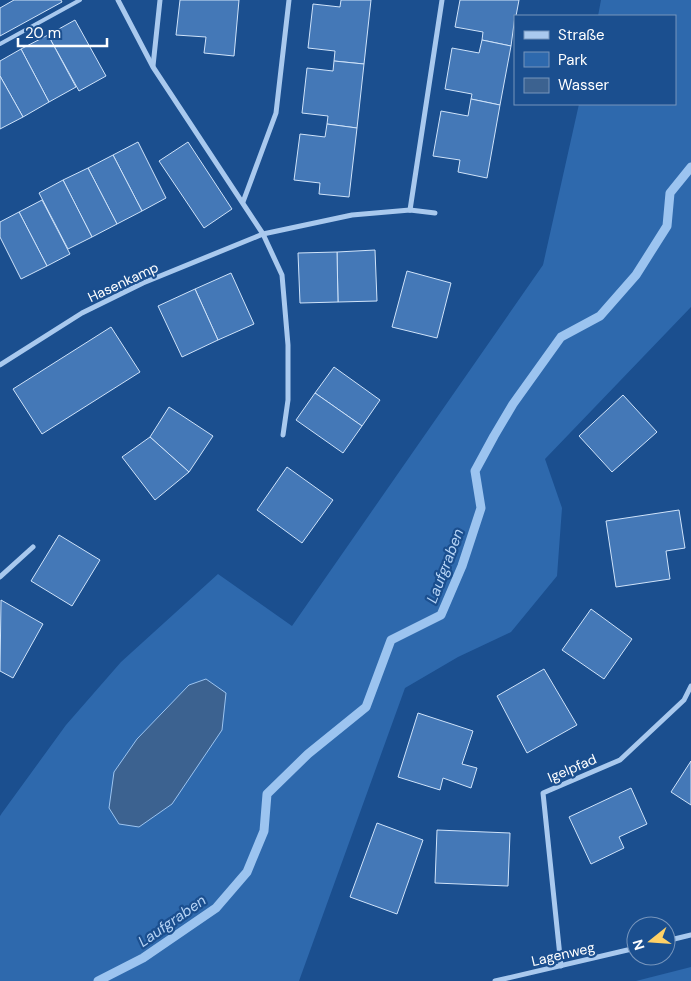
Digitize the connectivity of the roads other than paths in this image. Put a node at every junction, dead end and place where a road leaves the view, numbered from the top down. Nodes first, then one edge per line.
1 (80, 0) edge
2 (118, 0) edge
3 (160, 0) edge
4 (289, 0) edge
5 (442, 0) edge
6 (0, 44) edge
7 (152, 67) junction
8 (242, 202) junction
9 (410, 210) junction
10 (435, 213) dead end
11 (263, 234) junction
12 (0, 365) edge
13 (283, 435) dead end
14 (33, 547) dead end
15 (0, 577) edge
16 (691, 686) edge
17 (691, 935) edge
18 (676, 939) edge
19 (626, 950) edge
20 (561, 966) junction
21 (495, 981) edge

1 - 6 lane
2 - 7 street
3 - 7 street
4 - 8 street
5 - 9 street
7 - 8 street
8 - 11 street
9 - 10 street, Hasenkamp
9 - 11 street, Hasenkamp
11 - 12 street, Hasenkamp
11 - 13 street
14 - 15 street
16 - 20 street, Igelpfad
17 - 18 street
19 - 20 street, Lagenweg
20 - 21 street, Lagenweg

